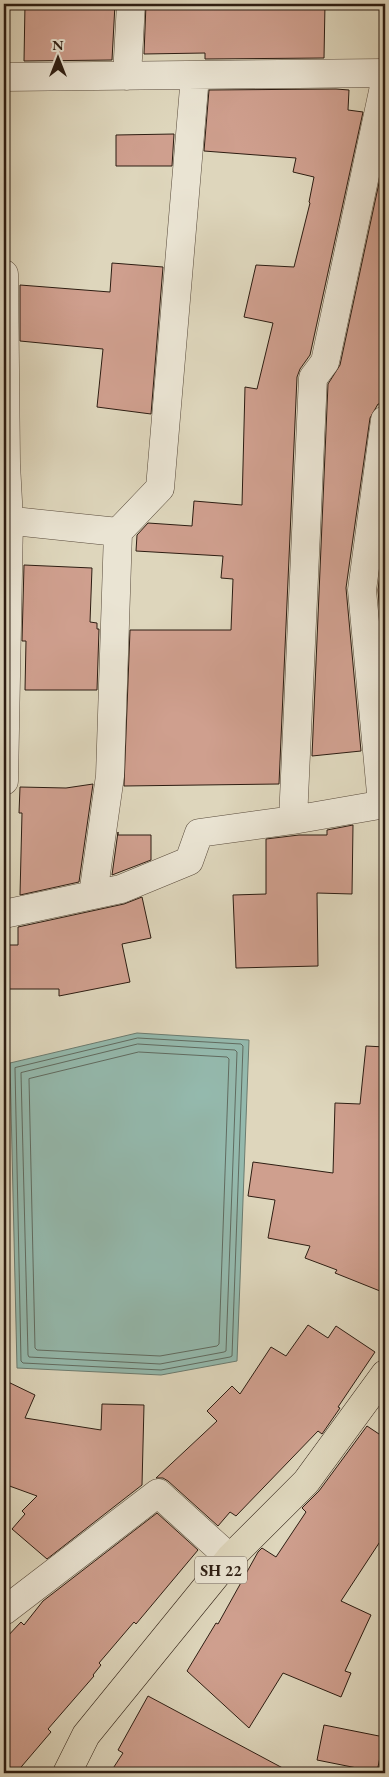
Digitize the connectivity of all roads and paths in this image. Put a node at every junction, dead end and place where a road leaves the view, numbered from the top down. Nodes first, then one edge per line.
1 (131, 4) edge
2 (385, 73) edge
3 (127, 76) junction
4 (195, 76) junction
5 (4, 77) edge
6 (385, 82) edge
7 (4, 274) edge
8 (385, 420) edge
9 (6, 520) edge
10 (118, 532) junction
11 (4, 781) edge
12 (383, 804) edge
13 (294, 820) junction
14 (93, 895) junction
15 (4, 914) edge
16 (385, 1374) edge
17 (230, 1558) junction
18 (4, 1611) edge
19 (67, 1773) edge

1 - 3 street
2 - 4 street
3 - 4 street
3 - 5 street
4 - 10 street
6 - 13 street
7 - 9 street
8 - 12 street
9 - 10 street
9 - 11 street
10 - 14 street
12 - 13 street
13 - 14 street
14 - 15 street
16 - 17 main road, SH 22
17 - 18 street
17 - 19 main road, SH 22

